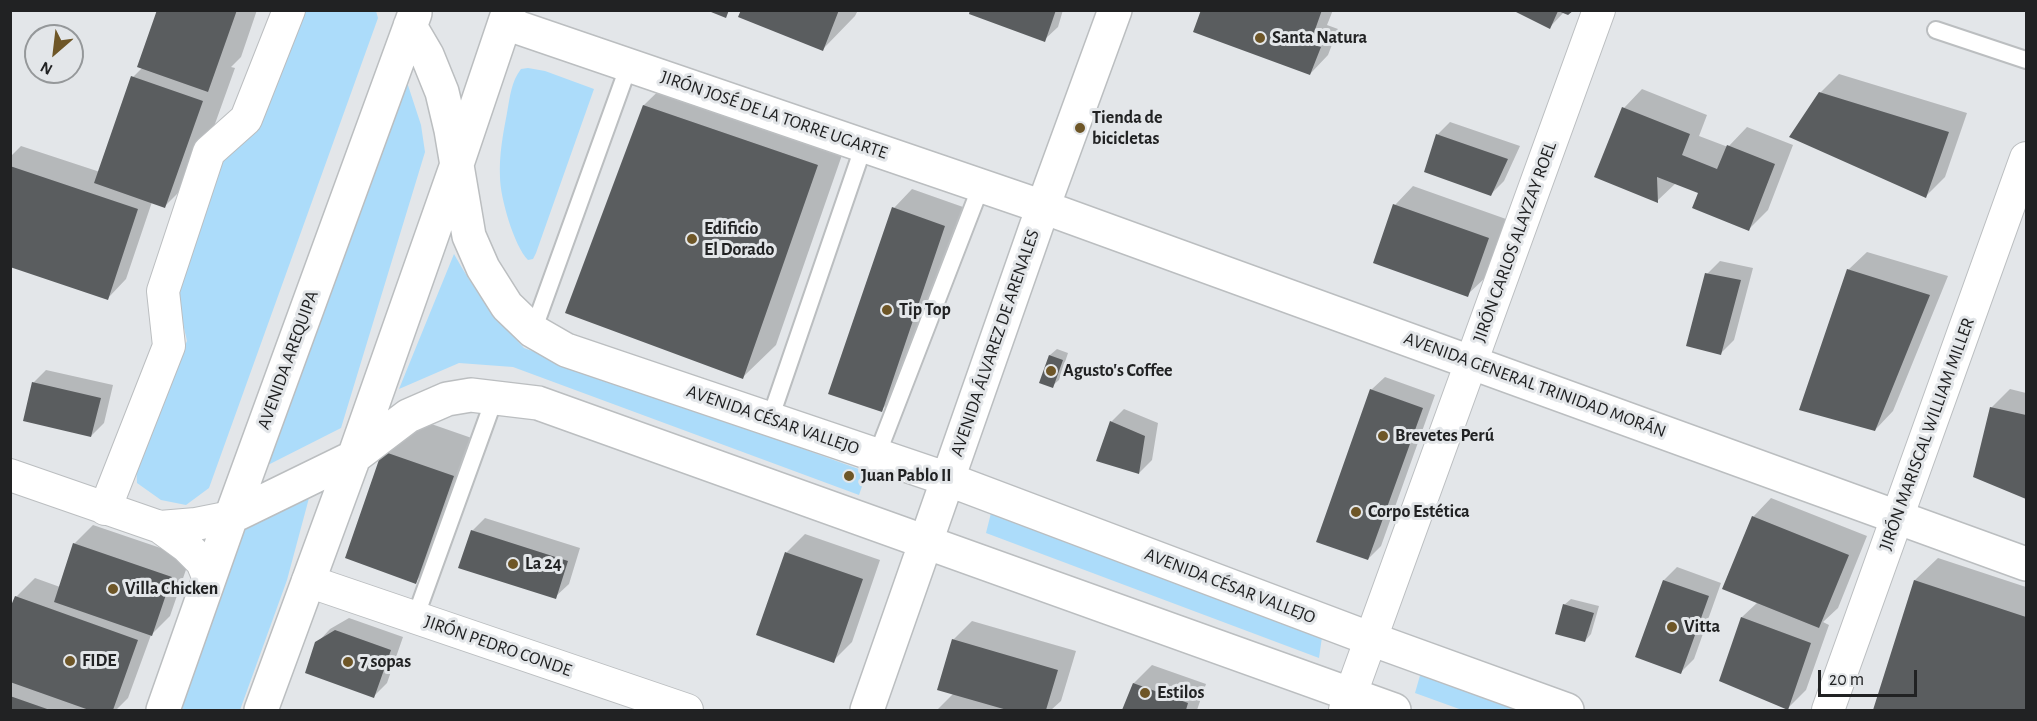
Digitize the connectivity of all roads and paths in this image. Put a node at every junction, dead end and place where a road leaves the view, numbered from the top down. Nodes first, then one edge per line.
1 (289, 10) edge
2 (1115, 10) edge
3 (1599, 10) edge
4 (409, 16) edge
5 (507, 17) edge
6 (1936, 30) dead end
7 (2026, 60) edge
8 (629, 65) junction
9 (864, 145) junction
10 (2026, 158) edge
11 (456, 167) junction
12 (981, 186) junction
13 (1043, 207) junction
14 (533, 331) junction
15 (1471, 363) junction
16 (495, 397) junction
17 (770, 419) junction
18 (878, 455) junction
19 (354, 458) junction
20 (10, 475) edge
21 (947, 479) junction
22 (105, 509) junction
23 (231, 517) junction
24 (1898, 517) junction
25 (160, 527) junction
26 (926, 542) junction
27 (2026, 564) edge
28 (209, 579) junction
29 (308, 581) junction
30 (415, 618) junction
31 (1371, 639) junction
32 (1348, 703) edge
33 (163, 711) edge
34 (261, 711) edge
35 (687, 711) edge
36 (867, 711) edge
37 (1394, 711) edge
38 (1567, 711) edge
39 (1828, 711) edge

1 - 22 street
2 - 13 main road, AVENIDA ÁLVAREZ DE ARENALES
3 - 15 street, JIRÓN CARLOS ALAYZAY ROEL
4 - 11 main road, AVENIDA CÉSAR VALLEJO
4 - 23 main road, AVENIDA AREQUIPA
5 - 8 main road, JIRÓN JOSÉ DE LA TORRE UGARTE
5 - 11 main road
6 - 7 lane
8 - 9 main road, JIRÓN JOSÉ DE LA TORRE UGARTE
8 - 14 lane
9 - 12 main road, JIRÓN JOSÉ DE LA TORRE UGARTE
9 - 17 lane
10 - 24 street, JIRÓN MARISCAL WILLIAM MILLER
11 - 14 main road, AVENIDA CÉSAR VALLEJO
11 - 19 main road
12 - 13 main road, JIRÓN JOSÉ DE LA TORRE UGARTE
12 - 18 lane
13 - 15 main road, AVENIDA GENERAL TRINIDAD MORÁN
13 - 21 main road, AVENIDA ÁLVAREZ DE ARENALES
14 - 17 main road, AVENIDA CÉSAR VALLEJO
15 - 24 main road, AVENIDA GENERAL TRINIDAD MORÁN
15 - 31 street, JIRÓN CARLOS ALAYZAY ROEL
16 - 19 main road
16 - 26 main road
16 - 30 lane
17 - 18 main road, AVENIDA CÉSAR VALLEJO
18 - 21 main road, AVENIDA CÉSAR VALLEJO
19 - 23 main road
19 - 29 main road
20 - 22 street
21 - 26 main road, AVENIDA ÁLVAREZ DE ARENALES
21 - 31 main road, AVENIDA CÉSAR VALLEJO
22 - 25 street
23 - 25 street
23 - 28 main road, AVENIDA AREQUIPA
24 - 27 main road, AVENIDA GENERAL TRINIDAD MORÁN
24 - 39 street, JIRÓN MARISCAL WILLIAM MILLER
25 - 28 street
26 - 32 main road
26 - 36 main road, AVENIDA ÁLVAREZ DE ARENALES
28 - 33 main road, AVENIDA AREQUIPA
29 - 30 street, JIRÓN PEDRO CONDE
29 - 34 main road
30 - 35 street, JIRÓN PEDRO CONDE
31 - 32 street, JIRÓN CARLOS ALAYZAY ROEL
31 - 38 main road, AVENIDA CÉSAR VALLEJO
32 - 37 main road

